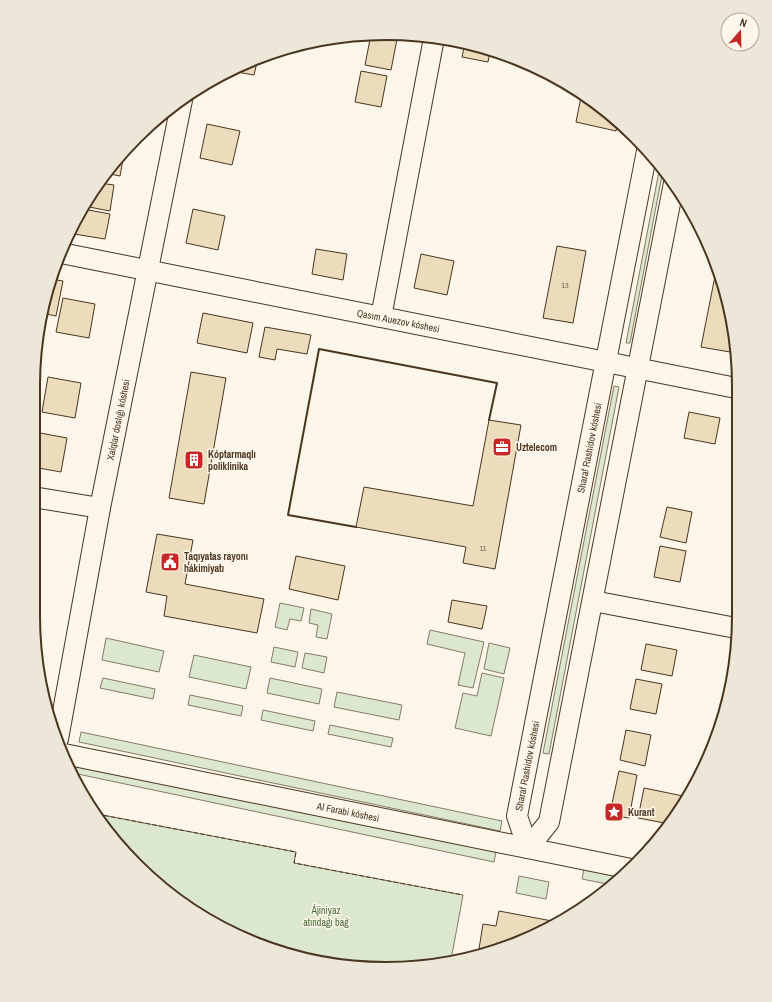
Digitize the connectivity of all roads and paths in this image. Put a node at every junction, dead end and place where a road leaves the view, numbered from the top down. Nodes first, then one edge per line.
1 (433, 43) edge
2 (181, 107) edge
3 (646, 157) edge
4 (672, 192) edge
5 (66, 254) edge
6 (149, 271) junction
7 (381, 317) junction
8 (606, 363) junction
9 (638, 369) junction
10 (732, 387) edge
11 (40, 498) edge
12 (100, 508) junction
13 (593, 601) junction
14 (732, 627) edge
15 (59, 731) edge
16 (69, 755) edge
17 (528, 848) junction
18 (622, 869) edge

1 - 7 street
2 - 6 street, Xalqlar doslıǵı kóshesi
3 - 8 street, Sharaf Rashidov kóshesi
4 - 9 street
5 - 6 street, Qasım Auezov kóshesi
6 - 7 street, Qasım Auezov kóshesi
6 - 12 street, Xalqlar doslıǵı kóshesi
7 - 8 street, Qasım Auezov kóshesi
8 - 9 street, Qasım Auezov kóshesi
8 - 17 street, Sharaf Rashidov kóshesi
9 - 10 street, Qasım Auezov kóshesi
9 - 13 street
11 - 12 street
12 - 15 street, Xalqlar doslıǵı kóshesi
13 - 14 street
13 - 17 street
16 - 17 street, Al Farabi kóshesi
17 - 18 street, Al Farabi kóshesi

